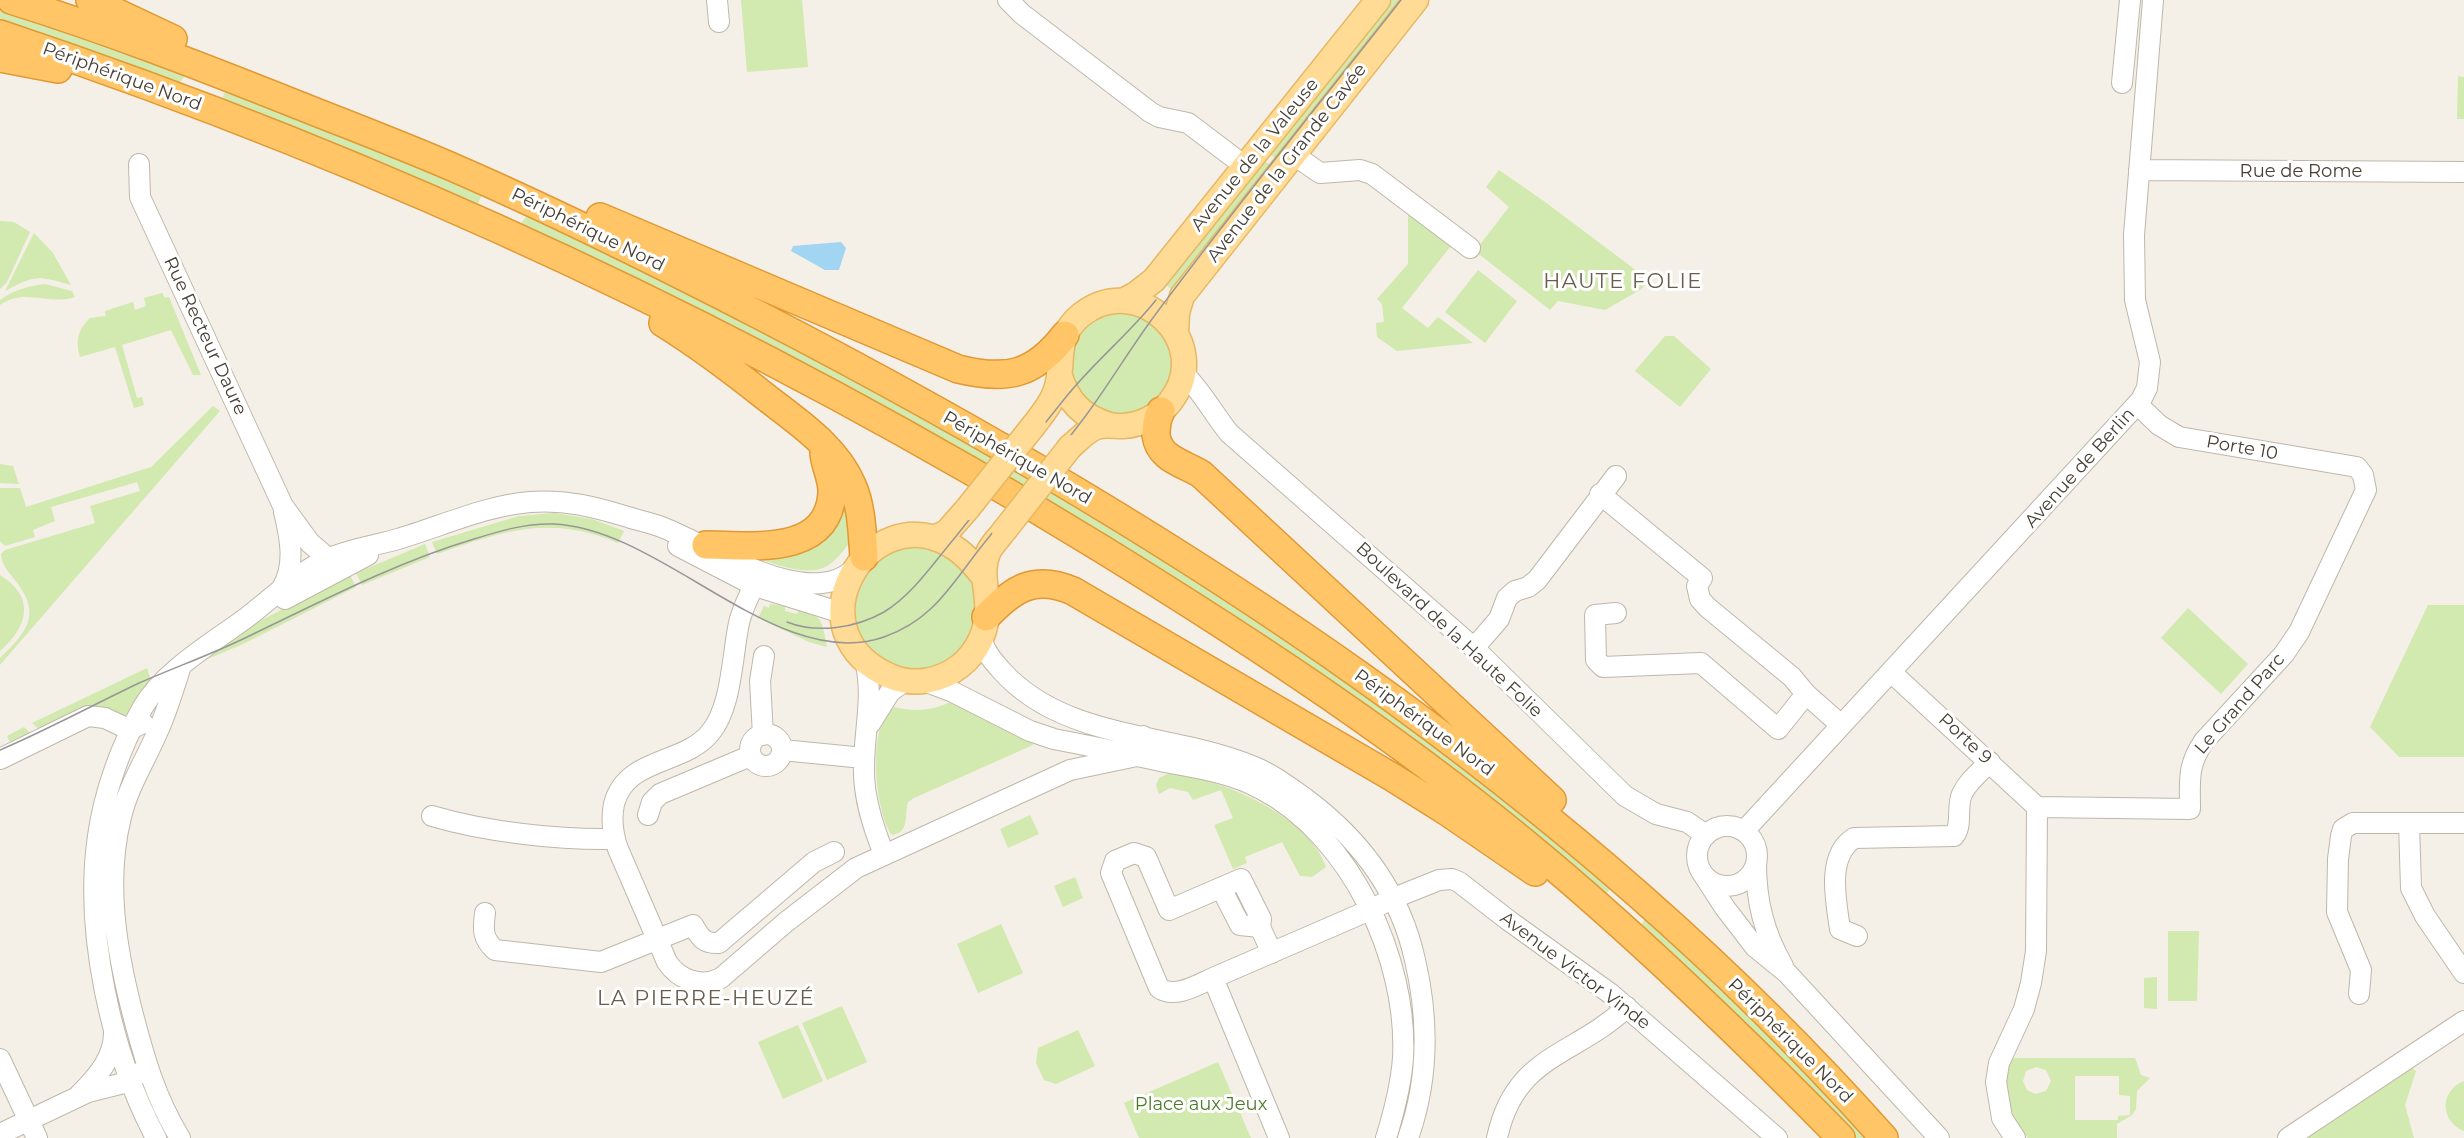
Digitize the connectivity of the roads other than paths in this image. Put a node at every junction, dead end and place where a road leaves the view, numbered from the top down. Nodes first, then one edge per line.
1 (11, 0) edge
2 (22, 0) edge
3 (90, 0) edge
4 (717, 0) edge
5 (1008, 0) edge
6 (1378, 0) edge
7 (1416, 0) edge
8 (2130, 0) edge
9 (2153, 0) edge
10 (719, 22) dead end
11 (0, 34) edge
12 (173, 39) junction
13 (0, 58) edge
14 (2122, 83) dead end
15 (147, 86) junction
16 (1294, 155) junction
17 (139, 164) dead end
18 (1246, 167) junction
19 (2139, 170) junction
20 (2464, 172) edge
21 (539, 191) junction
22 (1470, 248) dead end
23 (604, 277) junction
24 (1123, 301) junction
25 (1176, 333) junction
26 (1065, 335) junction
27 (1059, 373) junction
28 (1183, 373) junction
29 (879, 377) junction
30 (1206, 403) junction
31 (2138, 405) junction
32 (1166, 406) junction
33 (1110, 425) junction
34 (825, 446) junction
35 (2357, 467) joint
36 (1616, 476) dead end
37 (1600, 494) junction
38 (626, 516) junction
39 (296, 532) junction
40 (399, 538) junction
41 (934, 538) junction
42 (706, 545) junction
43 (352, 551) junction
44 (859, 563) junction
45 (325, 567) junction
46 (983, 576) junction
47 (758, 579) junction
48 (282, 594) junction
49 (842, 613) junction
50 (1616, 613) dead end
51 (984, 629) junction
52 (1474, 648) junction
53 (764, 656) dead end
54 (865, 660) junction
55 (180, 669) junction
56 (1892, 673) junction
57 (915, 681) junction
58 (1806, 694) junction
59 (163, 719) junction
60 (1841, 725) junction
61 (133, 728) junction
62 (867, 729) junction
63 (763, 735) junction
64 (1143, 736) junction
65 (782, 750) junction
66 (1134, 755) junction
67 (750, 756) junction
68 (864, 758) junction
69 (0, 759) edge
70 (1990, 762) junction
71 (2037, 807) junction
72 (648, 815) dead end
73 (432, 816) dead end
74 (2409, 823) junction
75 (2464, 823) edge
76 (1744, 831) junction
77 (1706, 835) junction
78 (614, 839) junction
79 (834, 852) dead end
80 (884, 854) junction
81 (1597, 857) junction
82 (1756, 863) junction
83 (1701, 871) junction
84 (1595, 903) junction
85 (1382, 904) junction
86 (485, 912) dead end
87 (1857, 936) dead end
88 (657, 939) junction
89 (1272, 953) junction
90 (1787, 973) junction
91 (2464, 973) edge
92 (1213, 978) junction
93 (2359, 994) dead end
94 (1627, 1007) junction
95 (2464, 1021) edge
96 (114, 1056) junction
97 (144, 1058) junction
98 (0, 1059) edge
99 (120, 1084) junction
100 (77, 1097) junction
101 (34, 1129) edge
102 (0, 1134) edge
103 (156, 1138) edge
104 (180, 1138) edge
105 (1279, 1138) edge
106 (1386, 1138) edge
107 (1408, 1138) edge
108 (1497, 1138) edge
109 (1778, 1138) edge
110 (1841, 1138) edge
111 (1884, 1138) edge
112 (1939, 1138) edge
113 (2015, 1138) edge
114 (2288, 1138) edge

1 - 29 highway, Périphérique Nord
2 - 12 highway
3 - 12 highway
4 - 10 street
5 - 18 street
6 - 18 main road, Avenue de la Valeuse
7 - 16 main road, Avenue de la Grande Cavée
8 - 14 street
9 - 19 street, Avenue de Berlin
11 - 15 highway, Périphérique Nord
12 - 21 highway
13 - 15 highway
15 - 23 highway, Périphérique Nord
16 - 22 street
16 - 25 main road, Avenue de la Grande Cavée
17 - 39 street, Rue Recteur Daure
18 - 24 main road, Avenue de la Valeuse
19 - 20 street, Rue de Rome
19 - 31 street, Avenue de Berlin
21 - 26 highway
21 - 29 highway
23 - 34 highway
23 - 84 highway, Périphérique Nord
24 - 25 main road
24 - 26 main road
25 - 28 main road
26 - 27 main road
27 - 33 main road
27 - 41 main road, bridge
28 - 30 street, Boulevard de la Haute Folie
28 - 32 main road
29 - 81 highway, Périphérique Nord
30 - 32 street
30 - 52 street, Boulevard de la Haute Folie
31 - 35 street, Porte 10
31 - 56 street, Avenue de Berlin
32 - 33 main road
32 - 81 highway
33 - 46 main road, bridge
34 - 42 highway
34 - 44 highway
35 - 71 street, Le Grand Parc
36 - 37 street
37 - 52 street
37 - 58 street
38 - 40 street
38 - 42 street
38 - 47 street
39 - 43 street
39 - 45 street, Rue Recteur Daure
39 - 48 street, Rue Recteur Daure
40 - 43 street
40 - 45 street
41 - 44 main road
41 - 46 main road
42 - 47 street
43 - 45 street
44 - 47 street
44 - 49 main road
45 - 48 street
46 - 51 main road
47 - 49 street
47 - 78 street
48 - 55 street
49 - 54 main road
50 - 58 street
51 - 57 main road
51 - 64 street
51 - 84 highway
52 - 77 street, Boulevard de la Haute Folie
53 - 63 street
54 - 57 main road
54 - 62 street
55 - 59 street
55 - 61 street
56 - 60 street, Avenue de Berlin
56 - 70 street, Porte 9
57 - 62 street
57 - 66 street
58 - 60 street
59 - 61 street
59 - 97 street
60 - 76 street, Avenue de Berlin
61 - 69 street
61 - 96 street
62 - 68 street
63 - 65 street
63 - 67 street
64 - 66 street
64 - 85 street
65 - 67 street
65 - 68 street
66 - 80 street
66 - 85 street
67 - 72 street
68 - 80 street
70 - 71 street, Porte 9
70 - 87 street
71 - 113 street
73 - 78 street
74 - 75 street
74 - 91 street
74 - 93 street
76 - 77 street
76 - 82 street
77 - 83 street
78 - 88 street
79 - 88 street
80 - 88 street
81 - 111 highway, Périphérique Nord
82 - 83 street
82 - 90 street
83 - 90 street
84 - 110 highway, Périphérique Nord
85 - 89 street, Avenue Victor Vinde
85 - 94 street, Avenue Victor Vinde
85 - 106 street
85 - 107 street
86 - 88 street
89 - 92 street, Avenue Victor Vinde
89 - 92 street, Avenue Victor Vinde
90 - 112 street
92 - 105 street
94 - 108 street
94 - 109 street, Avenue Victor Vinde
95 - 114 street
96 - 97 street
96 - 99 street
96 - 100 street
97 - 99 street
97 - 104 street
98 - 101 street
99 - 100 street
99 - 103 street
100 - 101 street
101 - 102 street

